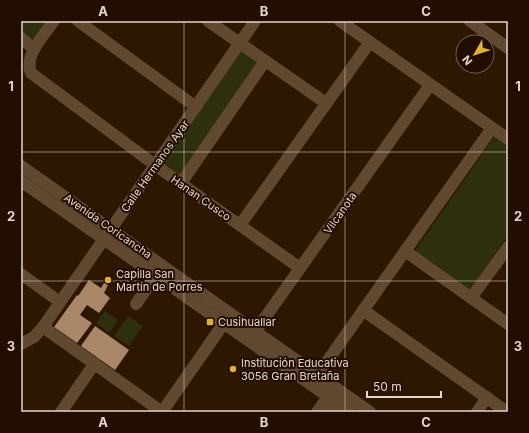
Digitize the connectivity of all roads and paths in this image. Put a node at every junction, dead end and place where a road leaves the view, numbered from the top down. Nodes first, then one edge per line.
1 (54, 21) edge
2 (78, 21) edge
3 (208, 21) edge
4 (256, 21) edge
5 (340, 21) edge
6 (470, 21) edge
7 (21, 38) edge
8 (370, 42) junction
9 (240, 44) junction
10 (508, 48) edge
11 (34, 49) junction
12 (265, 61) junction
13 (430, 84) junction
14 (326, 103) junction
15 (196, 107) junction
16 (492, 128) junction
17 (508, 139) edge
18 (155, 165) junction
19 (21, 166) edge
20 (21, 181) edge
21 (181, 183) junction
22 (240, 225) junction
23 (111, 229) junction
24 (104, 239) junction
25 (508, 247) edge
26 (405, 251) junction
27 (300, 268) junction
28 (21, 274) edge
29 (156, 275) junction
30 (471, 298) junction
31 (60, 302) junction
32 (136, 304) dead end
33 (363, 310) junction
34 (224, 324) junction
35 (508, 324) edge
36 (43, 327) junction
37 (252, 336) junction
38 (21, 344) edge
39 (95, 363) junction
40 (321, 377) junction
41 (487, 397) junction
42 (334, 398) edge
43 (61, 412) edge
44 (162, 412) edge
45 (317, 412) edge
46 (350, 412) edge
47 (370, 412) edge
48 (477, 412) edge
49 (507, 412) edge

1 - 11 street
2 - 15 street
3 - 9 street
4 - 9 street, Calle Hermanos Ayar
5 - 8 street
6 - 10 street
7 - 11 street
8 - 13 street
8 - 14 street
9 - 12 street
9 - 15 street, Calle Hermanos Ayar
11 - 18 street, Hanan Cusco
12 - 14 street
12 - 21 street
13 - 16 street
13 - 27 street, Vilcanota
14 - 22 street
15 - 18 street, Calle Hermanos Ayar
16 - 17 street
16 - 26 street
18 - 21 street, Hanan Cusco
18 - 23 street, Calle Hermanos Ayar
19 - 23 street, Avenida Coricancha
20 - 24 street, Avenida Coricancha
21 - 22 street, Hanan Cusco
22 - 27 street, Hanan Cusco
23 - 24 street, Calle Hermanos Ayar
23 - 37 street, Avenida Coricancha
24 - 29 street, Avenida Coricancha
24 - 31 street, Calle Hermanos Ayar
25 - 30 street
26 - 30 street
26 - 33 street
27 - 37 street, Vilcanota
28 - 31 street
29 - 32 street
29 - 34 street, Avenida Coricancha
30 - 35 street
31 - 36 street, Calle Hermanos Ayar
33 - 40 street
33 - 41 street
34 - 37 street, Avenida Coricancha
34 - 44 street
36 - 38 street, Calle Hermanos Ayar
36 - 39 street
37 - 40 street, Avenida Coricancha
37 - 42 street, Avenida Coricancha
39 - 43 street
39 - 44 street
40 - 42 street, Avenida Coricancha
41 - 48 street
41 - 49 street
42 - 45 street
42 - 46 street, Avenida Coricancha
42 - 47 street, Avenida Coricancha

